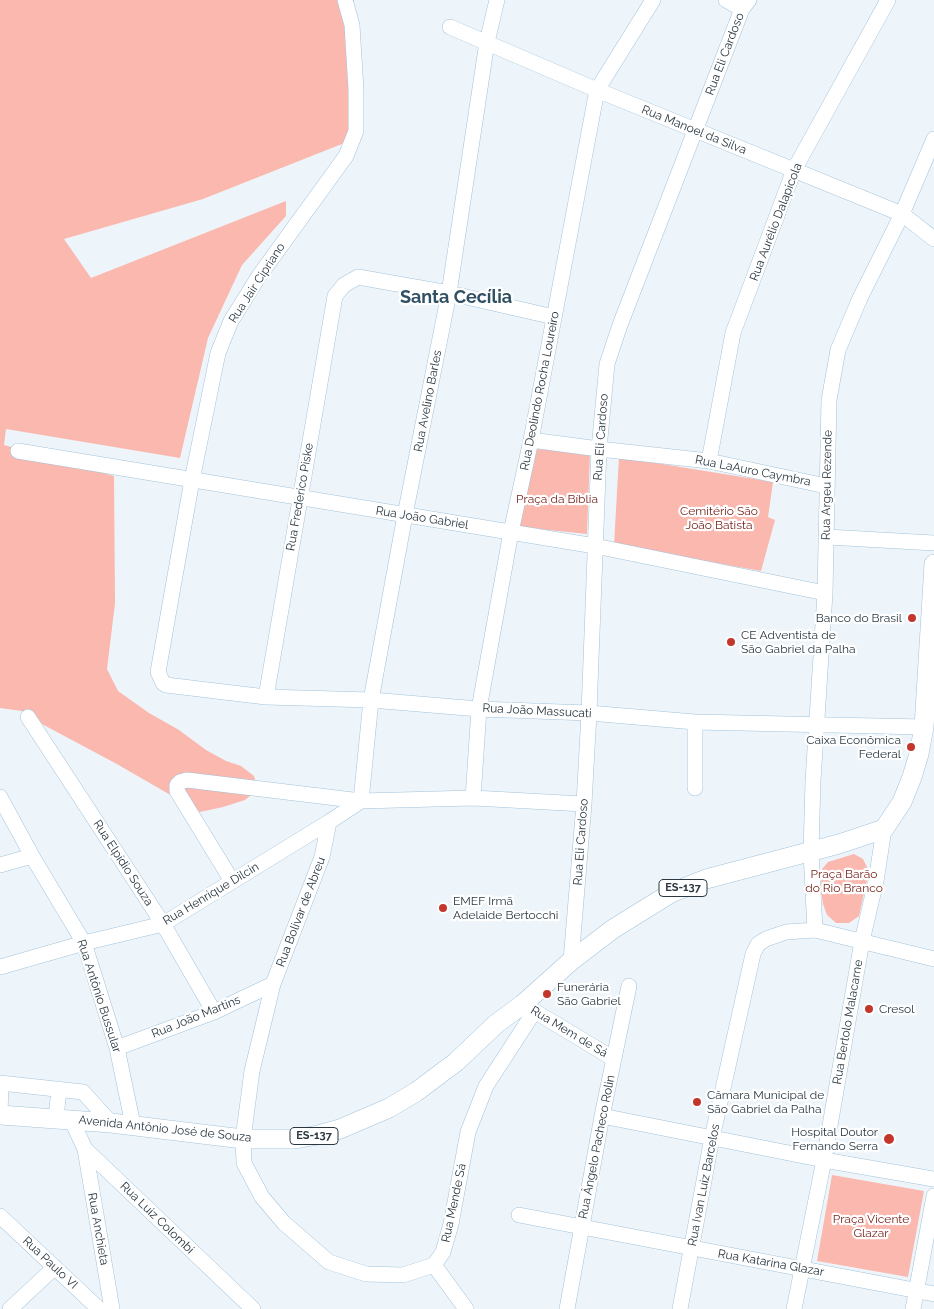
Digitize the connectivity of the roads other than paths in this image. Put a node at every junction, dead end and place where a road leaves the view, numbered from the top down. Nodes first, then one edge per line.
1 (345, 0) edge
2 (497, 0) edge
3 (653, 0) edge
4 (726, 0) edge
5 (888, 0) edge
6 (746, 4) edge
7 (450, 27) dead end
8 (487, 42) junction
9 (597, 90) junction
10 (696, 130) junction
11 (934, 139) edge
12 (794, 170) junction
13 (902, 214) junction
14 (934, 239) edge
15 (450, 293) junction
16 (554, 317) junction
17 (531, 440) junction
18 (599, 449) junction
19 (18, 451) dead end
20 (709, 461) junction
21 (192, 480) junction
22 (826, 486) junction
23 (300, 498) junction
24 (405, 515) junction
25 (511, 532) junction
26 (827, 537) junction
27 (934, 543) edge
28 (595, 546) junction
29 (934, 564) edge
30 (825, 593) junction
31 (158, 672) joint
32 (266, 697) junction
33 (371, 700) junction
34 (479, 708) junction
35 (589, 713) junction
36 (28, 717) dead end
37 (695, 722) junction
38 (929, 724) edge
39 (816, 725) junction
40 (695, 788) dead end
41 (0, 797) edge
42 (473, 798) junction
43 (362, 802) junction
44 (584, 804) junction
45 (329, 822) junction
46 (884, 828) junction
47 (811, 852) junction
48 (32, 856) junction
49 (0, 865) edge
50 (232, 881) junction
51 (163, 924) junction
52 (815, 930) junction
53 (862, 941) junction
54 (84, 943) junction
55 (934, 959) edge
56 (571, 961) junction
57 (0, 967) edge
58 (274, 984) junction
59 (629, 986) dead end
60 (529, 1008) junction
61 (214, 1012) junction
62 (117, 1048) junction
63 (614, 1059) junction
64 (1, 1083) edge
65 (59, 1089) junction
66 (0, 1115) edge
67 (602, 1116) junction
68 (64, 1119) junction
69 (111, 1123) junction
70 (133, 1125) junction
71 (712, 1138) junction
72 (243, 1140) junction
73 (85, 1149) junction
74 (824, 1160) junction
75 (934, 1179) edge
76 (934, 1196) edge
77 (519, 1215) dead end
78 (0, 1216) edge
79 (582, 1227) junction
80 (692, 1249) junction
81 (434, 1265) junction
82 (54, 1267) junction
83 (803, 1268) junction
84 (916, 1290) junction
85 (934, 1294) edge
86 (10, 1309) edge
87 (99, 1309) edge
88 (112, 1309) edge
89 (253, 1309) edge
90 (466, 1309) edge
91 (567, 1309) edge
92 (680, 1309) edge
93 (794, 1309) edge
94 (913, 1309) edge

1 - 21 street, Rua Jair Cipriano
2 - 8 street, Rua Avelino Barles
3 - 9 street, Rua Deolindo Rocha Loureiro
4 - 6 street
5 - 12 street, Rua Aurélio Dalapicola
6 - 10 street, Rua Eli Cardoso
7 - 8 street, Rua Manoel da Silva
8 - 9 street, Rua Manoel da Silva
8 - 15 street, Rua Avelino Barles
9 - 10 street, Rua Manoel da Silva
9 - 16 street, Rua Deolindo Rocha Loureiro
10 - 12 street, Rua Manoel da Silva
10 - 18 street, Rua Eli Cardoso
11 - 13 street, Rua Argeu Rezende
12 - 13 street, Rua Manoel da Silva
12 - 20 street, Rua Aurélio Dalapicola
13 - 14 street, Rua Manoel da Silva
13 - 22 street, Rua Argeu Rezende
15 - 16 street
15 - 23 street, Rua Frederico Piske
15 - 24 street, Rua Avelino Barles
16 - 17 street, Rua Deolindo Rocha Loureiro
17 - 18 street, Rua LaAuro Caymbra
17 - 25 street, Rua Deolindo Rocha Loureiro
18 - 20 street, Rua LaAuro Caymbra
18 - 28 street, Rua Eli Cardoso
19 - 21 street, Rua João Gabriel
20 - 22 street, Rua LaAuro Caymbra
21 - 23 street, Rua João Gabriel
21 - 31 street, Rua Jair Cipriano
22 - 26 street, Rua Argeu Rezende
23 - 24 street, Rua João Gabriel
23 - 32 street, Rua Frederico Piske
24 - 25 street, Rua João Gabriel
24 - 33 street, Rua Avelino Barles
25 - 28 street, Rua João Gabriel
25 - 34 street, Rua Deolindo Rocha Loureiro
26 - 27 street
26 - 30 street, Rua Argeu Rezende
28 - 30 street, Rua João Gabriel
28 - 35 street, Rua Eli Cardoso
29 - 38 main road
30 - 39 street, Rua Argeu Rezende
31 - 32 street, Rua João Massucati
32 - 33 street, Rua João Massucati
33 - 34 street, Rua João Massucati
33 - 43 street, Rua Avelino Barles
34 - 35 street, Rua João Massucati
34 - 42 street, Rua Deolindo Rocha Loureiro
35 - 37 street, Rua João Massucati
35 - 44 street, Rua Eli Cardoso
36 - 51 street, Rua Elpídio Souza
37 - 39 street, Rua João Massucati
37 - 40 street
38 - 39 street, Rua João Massucati
38 - 46 main road
39 - 47 street, Rua Argeu Rezende
41 - 48 street, Rua Antônio Bussular
42 - 43 street
42 - 44 street
43 - 45 street
43 - 50 street
44 - 56 street, Rua Eli Cardoso
45 - 50 street, Rua Henrique Dilcin
45 - 58 street, Rua Bolivar de Abreu
46 - 47 main road, ES-137
46 - 53 street
47 - 52 street
47 - 56 main road, ES-137
48 - 49 street
48 - 54 street, Rua Antônio Bussular
50 - 51 street, Rua Henrique Dilcin
51 - 54 street, Rua Henrique Dilcin
51 - 61 street, Rua Elpídio Souza
52 - 53 street
52 - 71 street, Rua Ivan Luiz Barcelos
53 - 55 street
53 - 74 street, Rua Bertolo Malacarne
54 - 57 street, Rua Henrique Dilcin
54 - 62 street, Rua Antônio Bussular
56 - 60 main road, Avenida Antônio José de Souza / ES-137
58 - 61 street, Rua João Martins
58 - 72 street, Rua Bolivar de Abreu
59 - 63 street, Rua Ângelo Pacheco Rolin
60 - 63 street, Rua Mem de Sá
60 - 72 main road, Avenida Antônio José de Souza / ES-137
60 - 81 street, Rua Mende Sá
61 - 62 street, Rua João Martins
62 - 70 street, Rua Antônio Bussular
63 - 67 street, Rua Ângelo Pacheco Rolin
64 - 65 street
64 - 66 street
65 - 68 street
65 - 69 street
66 - 68 main road, Avenida Antônio José de Souza / ES-137
67 - 71 street
67 - 79 street, Rua Ângelo Pacheco Rolin
68 - 69 main road, Avenida Antônio José de Souza / ES-137
68 - 73 street, Rua Luiz Colombi
69 - 70 main road, Avenida Antônio José de Souza / ES-137
70 - 72 main road, Avenida Antônio José de Souza / ES-137
71 - 74 street
71 - 80 street, Rua Ivan Luiz Barcelos
72 - 81 street
73 - 88 street, Rua Anchieta
73 - 89 street, Rua Luiz Colombi
74 - 75 street
74 - 83 street, Rua Bertolo Malacarne
76 - 84 street
77 - 79 street, Rua Katarina Glazar
78 - 82 street, Rua Paulo VI
79 - 80 street, Rua Katarina Glazar
79 - 91 street, Rua Ângelo Pacheco Rolin
80 - 83 street, Rua Katarina Glazar
80 - 92 street, Rua Ivan Luiz Barcelos
81 - 90 street
82 - 86 street
82 - 87 street, Rua Paulo VI
83 - 84 street, Rua Katarina Glazar
83 - 93 street, Rua Bertolo Malacarne
84 - 85 street, Rua Katarina Glazar
84 - 94 street

